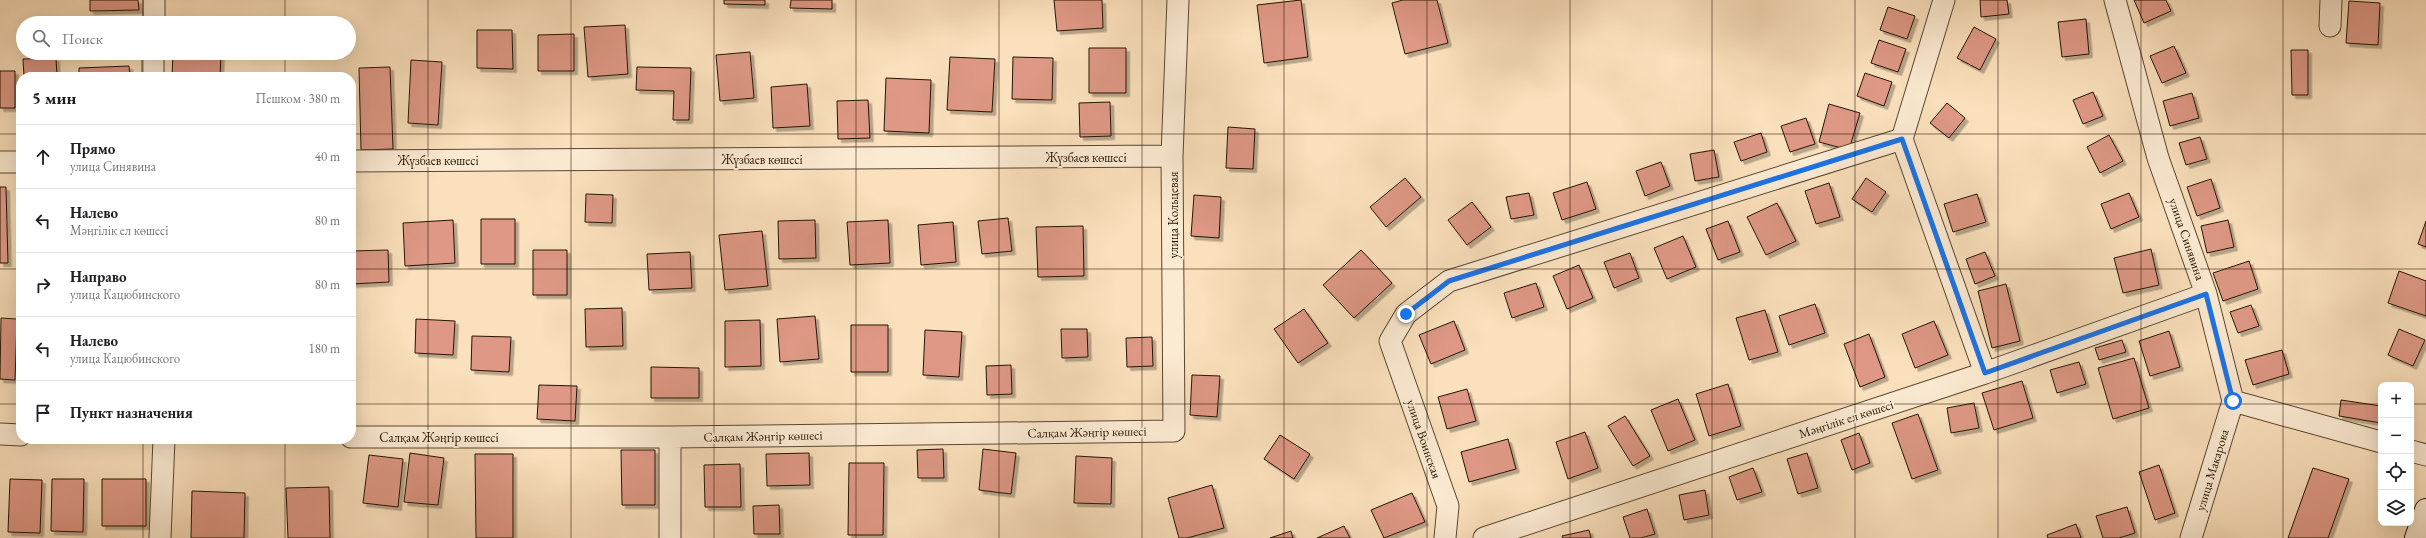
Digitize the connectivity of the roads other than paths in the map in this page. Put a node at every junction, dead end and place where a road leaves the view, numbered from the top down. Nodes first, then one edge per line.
1 (154, 0) edge
2 (1178, 0) edge
3 (1944, 0) edge
4 (2115, 0) edge
5 (2331, 0) edge
6 (154, 16) edge
7 (2330, 26) dead end
8 (153, 60) edge
9 (153, 72) edge
10 (1902, 139) junction
11 (1172, 156) junction
12 (356, 161) edge
13 (0, 162) edge
14 (16, 162) edge
15 (2206, 294) junction
16 (1985, 373) junction
17 (2233, 401) junction
18 (1174, 431) joint
19 (0, 434) edge
20 (16, 435) edge
21 (356, 437) edge
22 (670, 437) junction
23 (2378, 441) edge
24 (164, 444) edge
25 (2414, 452) edge
26 (2426, 455) edge
27 (2426, 510) edge
28 (160, 538) edge
29 (670, 538) edge
30 (1445, 538) edge
31 (1484, 538) edge
32 (2191, 538) edge
33 (2416, 538) edge

1 - 6 street
2 - 11 street, улица Кольцевая
3 - 10 street
4 - 15 street, улица Синявина
5 - 7 street
8 - 9 street
10 - 16 street
10 - 30 street, улица Воинская
11 - 12 street, Жүзбаев көшесі
11 - 18 street, улица Кольцевая
13 - 14 street
15 - 16 street, Мәңгілік ел көшесі
15 - 17 street, улица Синявина
16 - 31 street, Мәңгілік ел көшесі
17 - 23 street
17 - 32 street, улица Макарова
18 - 22 street, Салқам Жәңгір көшесі
19 - 20 street
21 - 22 street, Салқам Жәңгір көшесі
22 - 29 street
24 - 28 street
25 - 26 street
27 - 33 main road

